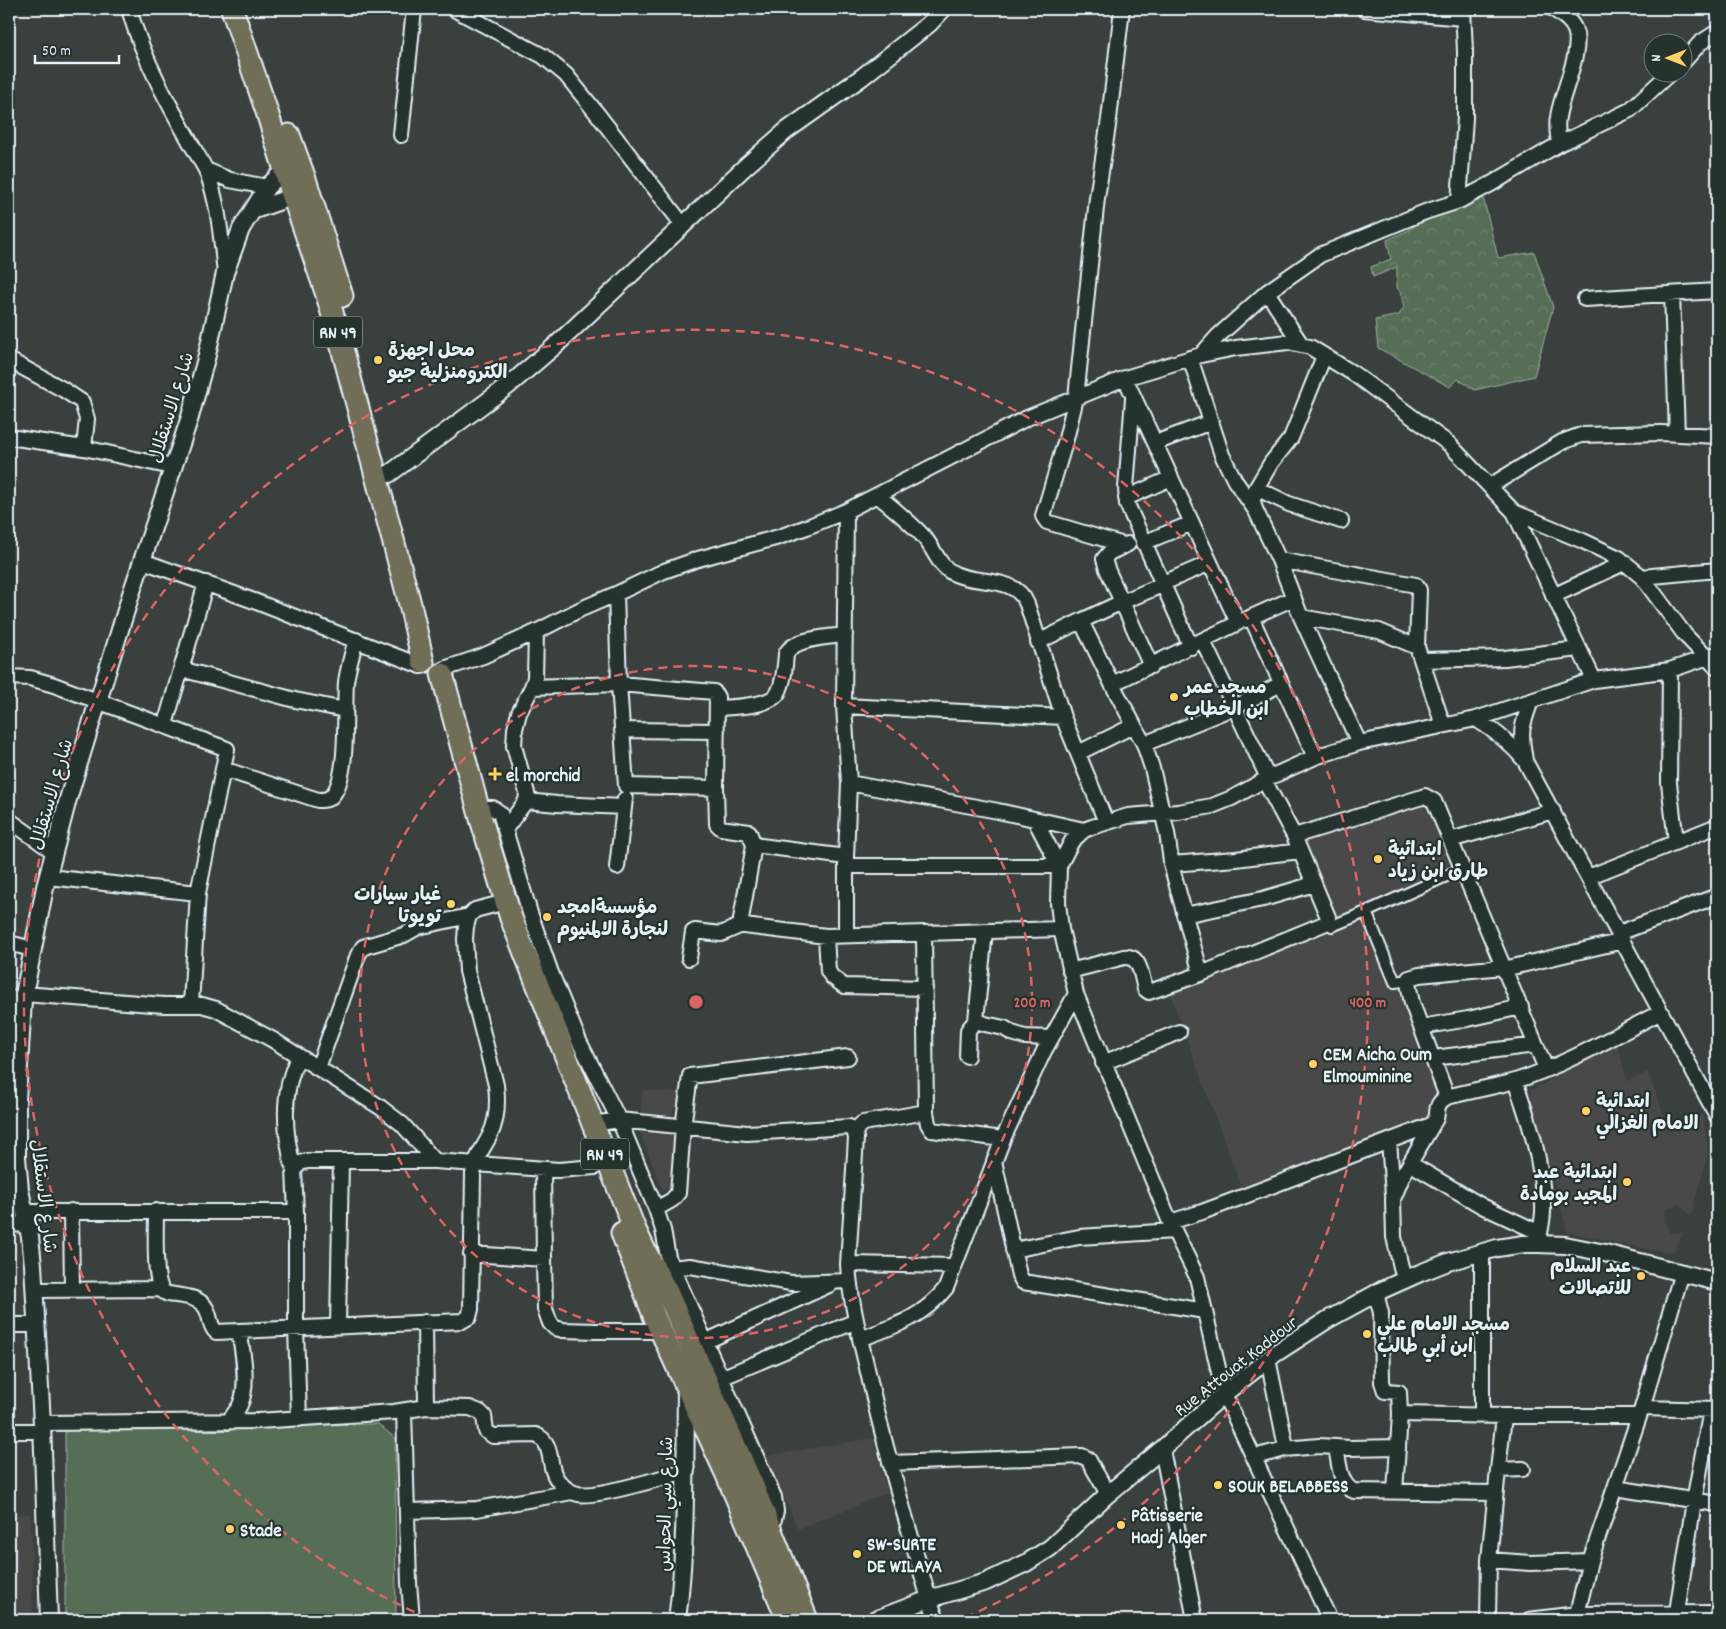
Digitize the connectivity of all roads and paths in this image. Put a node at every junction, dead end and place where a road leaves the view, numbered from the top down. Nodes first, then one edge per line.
1 (129, 9) edge
2 (232, 9) edge
3 (247, 9) edge
4 (414, 9) edge
5 (454, 9) edge
6 (943, 9) edge
7 (1122, 9) edge
8 (1364, 9) edge
9 (1553, 9) edge
10 (1463, 13) edge
11 (1717, 32) edge
12 (1694, 50) edge
13 (1660, 82) edge
14 (401, 135) dead end
15 (1559, 144) junction
16 (291, 164) junction
17 (206, 170) junction
18 (298, 186) junction
19 (267, 187) junction
20 (1459, 201) junction
21 (252, 211) junction
22 (682, 225) junction
23 (224, 273) junction
24 (1717, 291) edge
25 (1268, 292) junction
26 (1672, 294) junction
27 (1585, 299) dead end
28 (1301, 344) junction
29 (1196, 356) junction
30 (1324, 356) junction
31 (9, 360) edge
32 (1125, 378) junction
33 (1133, 396) junction
34 (1076, 398) junction
35 (1211, 422) junction
36 (1677, 434) junction
37 (1717, 436) edge
38 (9, 437) edge
39 (1155, 443) junction
40 (84, 448) junction
41 (172, 467) junction
42 (389, 474) junction
43 (1171, 478) junction
44 (1490, 486) junction
45 (1256, 488) junction
46 (877, 494) junction
47 (1126, 498) junction
48 (1255, 509) junction
49 (846, 511) junction
50 (1514, 512) junction
51 (1340, 521) dead end
52 (1192, 523) junction
53 (1142, 541) junction
54 (1124, 545) junction
55 (1279, 560) junction
56 (142, 561) junction
57 (1210, 562) junction
58 (1624, 562) junction
59 (1717, 570) edge
60 (1642, 577) junction
61 (206, 583) junction
62 (1162, 584) junction
63 (616, 594) junction
64 (1553, 596) junction
65 (1294, 598) junction
66 (1122, 602) junction
67 (1251, 617) junction
68 (1301, 617) junction
69 (1082, 621) junction
70 (1238, 623) junction
71 (536, 632) junction
72 (845, 635) junction
73 (356, 640) junction
74 (1038, 642) junction
75 (1197, 644) junction
76 (1578, 649) junction
77 (1420, 654) junction
78 (1714, 659) edge
79 (1151, 666) junction
80 (432, 668) junction
81 (181, 670) junction
82 (1670, 670) junction
83 (9, 677) edge
84 (1594, 680) junction
85 (619, 684) junction
86 (1112, 684) junction
87 (1281, 684) junction
88 (532, 687) junction
89 (99, 701) junction
90 (1531, 701) junction
91 (844, 706) junction
92 (1235, 707) junction
93 (717, 708) junction
94 (345, 710) junction
95 (1063, 717) junction
96 (1476, 719) junction
97 (166, 725) junction
98 (1443, 725) junction
99 (1134, 726) junction
100 (623, 730) junction
101 (717, 731) junction
102 (1359, 742) junction
103 (1144, 744) junction
104 (1078, 753) junction
105 (1315, 758) junction
106 (1525, 761) junction
107 (223, 769) junction
108 (1266, 779) junction
109 (849, 783) junction
110 (626, 786) junction
111 (716, 788) junction
112 (526, 801) junction
113 (624, 807) junction
114 (478, 808) junction
115 (1552, 811) junction
116 (1163, 812) junction
117 (9, 820) edge
118 (1035, 820) junction
119 (1106, 822) junction
120 (1717, 826) edge
121 (506, 828) junction
122 (1084, 830) junction
123 (1294, 836) junction
124 (1450, 840) junction
125 (1676, 842) junction
126 (754, 845) junction
127 (1300, 851) junction
128 (54, 852) junction
129 (846, 861) junction
130 (1171, 864) junction
131 (1059, 866) junction
132 (617, 867) dead end
133 (1462, 869) junction
134 (48, 877) junction
135 (1588, 877) junction
136 (1314, 884) junction
137 (198, 893) junction
138 (1717, 896) edge
139 (494, 905) junction
140 (1366, 912) junction
141 (1184, 915) junction
142 (469, 916) junction
143 (1328, 918) junction
144 (742, 925) junction
145 (1061, 929) junction
146 (985, 932) junction
147 (924, 934) junction
148 (846, 935) junction
149 (826, 936) junction
150 (1621, 937) junction
151 (9, 943) edge
152 (32, 949) junction
153 (689, 958) dead end
154 (1504, 968) junction
155 (1070, 970) junction
156 (1201, 974) junction
157 (1408, 980) junction
158 (925, 988) junction
159 (1076, 994) junction
160 (18, 997) edge
161 (191, 1004) junction
162 (1520, 1007) junction
163 (1661, 1012) junction
164 (976, 1020) junction
165 (1421, 1027) junction
166 (1179, 1032) dead end
167 (1050, 1038) junction
168 (1536, 1045) junction
169 (299, 1056) junction
170 (967, 1056) dead end
171 (848, 1057) dead end
172 (1434, 1058) junction
173 (1104, 1063) junction
174 (318, 1068) junction
175 (1546, 1069) junction
176 (1515, 1081) junction
177 (1447, 1097) junction
178 (926, 1112) junction
179 (1717, 1116) edge
180 (619, 1120) junction
181 (592, 1124) junction
182 (1433, 1124) junction
183 (683, 1127) junction
184 (13, 1128) edge
185 (855, 1133) junction
186 (1003, 1139) junction
187 (1389, 1141) junction
188 (341, 1160) junction
189 (435, 1161) junction
190 (994, 1161) junction
191 (475, 1164) junction
192 (1411, 1164) junction
193 (595, 1167) junction
194 (294, 1170) junction
195 (543, 1170) junction
196 (1393, 1199) junction
197 (656, 1209) junction
198 (71, 1211) junction
199 (156, 1211) junction
200 (296, 1212) junction
201 (26, 1218) junction
202 (9, 1224) edge
203 (1172, 1226) junction
204 (1539, 1238) junction
205 (665, 1243) junction
206 (1012, 1250) junction
207 (1482, 1252) junction
208 (471, 1254) junction
209 (646, 1254) junction
210 (544, 1259) junction
211 (848, 1264) junction
212 (954, 1266) junction
213 (674, 1271) junction
214 (1682, 1272) junction
215 (1404, 1280) junction
216 (842, 1282) junction
217 (1717, 1282) edge
218 (72, 1289) junction
219 (161, 1289) junction
220 (35, 1290) junction
221 (1376, 1293) junction
222 (1205, 1312) junction
223 (856, 1321) junction
224 (425, 1322) junction
225 (9, 1324) edge
226 (36, 1325) junction
227 (338, 1326) junction
228 (296, 1328) junction
229 (661, 1331) junction
230 (239, 1332) junction
231 (860, 1339) junction
232 (698, 1345) junction
233 (1268, 1359) junction
234 (722, 1378) junction
235 (686, 1389) junction
236 (1224, 1394) junction
237 (426, 1407) junction
238 (1714, 1410) edge
239 (404, 1411) junction
240 (1640, 1412) junction
241 (1400, 1414) junction
242 (1482, 1415) junction
243 (1504, 1416) junction
244 (299, 1419) junction
245 (228, 1422) junction
246 (42, 1427) junction
247 (9, 1431) edge
248 (1336, 1447) junction
249 (1398, 1447) junction
250 (1162, 1449) junction
251 (1285, 1449) junction
252 (1254, 1457) junction
253 (890, 1463) junction
254 (1523, 1469) dead end
255 (687, 1470) junction
256 (1498, 1470) junction
257 (1615, 1488) junction
258 (572, 1492) junction
259 (1395, 1492) junction
260 (1494, 1493) junction
261 (1108, 1494) junction
262 (1694, 1500) junction
263 (1717, 1504) edge
264 (407, 1512) junction
265 (771, 1532) junction
266 (1489, 1560) junction
267 (1590, 1561) junction
268 (929, 1600) junction
269 (1677, 1612) junction
270 (1717, 1613) edge
271 (1578, 1617) edge
272 (49, 1620) edge
273 (412, 1620) edge
274 (677, 1620) edge
275 (788, 1620) edge
276 (807, 1620) edge
277 (874, 1620) edge
278 (937, 1620) edge
279 (1195, 1620) edge
280 (1330, 1620) edge
281 (1488, 1620) edge
282 (1529, 1620) edge

1 - 17 street
2 - 16 main road, RN 49
3 - 16 main road, RN 49
4 - 14 street
5 - 22 street
6 - 22 street
7 - 34 street
8 - 10 street
9 - 15 street
10 - 20 street
11 - 12 street
13 - 15 street
15 - 20 street
16 - 18 main road, RN 49
16 - 19 street, شارع الاستقلال
17 - 19 street
17 - 23 street
18 - 21 street
18 - 42 main road, RN 49
18 - 80 main road, RN 49
19 - 21 street, شارع الاستقلال
20 - 25 street
21 - 23 street, شارع الاستقلال
22 - 42 street
23 - 41 street, شارع الاستقلال
24 - 26 street
25 - 28 street
25 - 29 street
26 - 27 street
26 - 36 street
28 - 29 street
28 - 30 street
29 - 32 street
29 - 35 street
30 - 44 street
30 - 45 street
31 - 40 street
32 - 33 street
32 - 34 street
33 - 39 street
33 - 47 street
34 - 46 street
34 - 54 street
35 - 39 street
35 - 48 street
36 - 37 street
36 - 44 street
38 - 40 street
39 - 43 street
40 - 41 street
41 - 56 street, شارع الاستقلال
42 - 80 main road, RN 49
43 - 47 street
43 - 52 street
44 - 50 street
45 - 48 street
45 - 51 street
46 - 49 street
46 - 74 street
47 - 53 street
48 - 55 street
49 - 63 street
49 - 72 street
50 - 58 street
50 - 64 street
52 - 53 street
52 - 57 street
53 - 54 street
53 - 62 street
54 - 66 street
55 - 65 street
55 - 77 street
56 - 61 street
56 - 89 street, شارع الاستقلال
57 - 62 street
57 - 70 street
58 - 60 street
58 - 64 street
59 - 60 street
60 - 78 street
61 - 73 street
61 - 81 street
62 - 66 street
62 - 75 street
63 - 71 street
63 - 85 street
64 - 76 street
65 - 67 street
65 - 68 street
66 - 69 street
66 - 79 street
67 - 70 street
67 - 87 street
68 - 77 street
68 - 102 street
69 - 74 street
69 - 86 street
70 - 75 street
71 - 80 street
71 - 88 street
72 - 91 street
72 - 93 street
73 - 80 street
73 - 94 street
74 - 95 street
75 - 79 street
75 - 92 street
76 - 77 street
76 - 84 street
77 - 98 street
78 - 82 street
79 - 86 street
80 - 114 main road, RN 49
80 - 139 main road, RN 49
81 - 94 street
81 - 97 street
82 - 84 street
82 - 125 street
83 - 89 street
84 - 90 street
85 - 88 street
85 - 93 street
85 - 100 street
86 - 99 street
87 - 92 street
87 - 105 street
88 - 112 street
89 - 97 street
89 - 128 street, شارع الاستقلال
90 - 96 street
90 - 106 street
91 - 95 street
91 - 109 street
92 - 103 street
92 - 108 street
93 - 101 street
94 - 107 street
95 - 104 street
96 - 98 street
96 - 106 street
97 - 107 street
98 - 102 street
99 - 103 street
99 - 104 street
100 - 101 street
100 - 110 street
101 - 111 street
102 - 105 street
103 - 116 street
104 - 119 street
105 - 108 street
106 - 115 street
107 - 137 street
108 - 116 street
108 - 123 street
109 - 118 street
109 - 129 street
110 - 111 street
110 - 113 street
111 - 126 street
112 - 113 street
112 - 121 street
113 - 132 street
114 - 121 street
114 - 181 main road, RN 49
115 - 124 street
115 - 135 street
116 - 119 street
116 - 130 street
117 - 128 street
118 - 122 street
118 - 131 street
119 - 122 street
120 - 125 street
121 - 180 street
122 - 131 street
123 - 124 street
123 - 127 street
124 - 133 street
125 - 135 street
126 - 129 street
126 - 144 street
127 - 130 street
127 - 136 street
128 - 134 street, شارع الاستقلال
129 - 131 street
129 - 148 street
130 - 141 street
131 - 145 street
133 - 140 street
133 - 154 street
134 - 137 street
134 - 152 street, شارع الاستقلال
135 - 150 street
136 - 141 street
136 - 143 street
137 - 161 street
138 - 150 street
139 - 142 street
139 - 193 main road, RN 49
140 - 143 street
140 - 157 street
141 - 156 street
142 - 174 street
142 - 191 street
143 - 156 street
144 - 149 street
144 - 153 street
145 - 146 street
145 - 155 street
146 - 147 street
146 - 164 street
147 - 148 street
147 - 158 street
148 - 149 street
149 - 158 street
150 - 154 street
150 - 163 street
151 - 152 street
152 - 160 street, شارع الاستقلال
154 - 157 street
154 - 162 street
155 - 156 street
155 - 159 street
157 - 165 street
158 - 178 street
159 - 167 street
159 - 173 street
160 - 161 street
160 - 184 street, شارع الاستقلال
161 - 169 street
162 - 165 street
162 - 168 street
163 - 175 street
163 - 179 street
164 - 167 street
164 - 170 street
165 - 172 street
166 - 173 street
167 - 186 street
168 - 172 street
168 - 175 street
169 - 174 street
169 - 194 street
171 - 183 street
172 - 177 street
173 - 203 street
174 - 189 street
175 - 176 street
176 - 177 street
176 - 204 street
177 - 182 street
178 - 185 street
178 - 186 street
180 - 181 street
180 - 183 street
180 - 197 street
181 - 209 main road, RN 49
182 - 187 street
182 - 192 street
183 - 185 street
183 - 197 street
184 - 201 street, شارع الاستقلال
185 - 211 street
186 - 190 street
187 - 196 street
187 - 203 street
188 - 189 street
188 - 194 street
188 - 227 street
189 - 191 street
190 - 206 street
190 - 212 street
191 - 195 street
191 - 208 street
192 - 196 street
192 - 204 street
193 - 195 street
193 - 229 main road, RN 49
194 - 200 street
195 - 210 street
196 - 215 street
197 - 205 street
198 - 199 street
198 - 201 street
198 - 218 street
199 - 200 street
199 - 219 street
200 - 228 street
201 - 202 street
201 - 220 street, شارع الاستقلال
203 - 206 street
203 - 222 street
204 - 207 street, Rue Attouat Kaddour
204 - 214 street, Rue Attouat Kaddour
205 - 209 street
205 - 213 street
206 - 222 street
207 - 215 street, Rue Attouat Kaddour
207 - 242 street
208 - 210 street
208 - 224 street
209 - 232 main road, RN 49
210 - 229 street
211 - 212 street
211 - 216 street
212 - 231 street
213 - 216 street
213 - 232 street
214 - 217 street, Rue Attouat Kaddour
214 - 240 street
215 - 221 street, Rue Attouat Kaddour
216 - 223 street
216 - 232 street
218 - 219 street
218 - 220 street
219 - 230 street
220 - 226 street, شارع الاستقلال
221 - 233 street, Rue Attouat Kaddour
221 - 241 street
222 - 236 street
223 - 231 street
223 - 234 street
224 - 227 street
224 - 237 street
225 - 226 street
226 - 246 street, شارع الاستقلال
227 - 228 street
228 - 230 street
228 - 244 street
229 - 235 main road, RN 49
230 - 245 street
231 - 253 street
232 - 234 street
232 - 265 main road, RN 49
233 - 236 street, Rue Attouat Kaddour
233 - 251 street
234 - 265 street
235 - 255 street, شارع سي الحواس
235 - 275 main road, RN 49
236 - 250 street, Rue Attouat Kaddour
236 - 252 street
237 - 239 street
237 - 258 street
238 - 240 street
238 - 262 street
239 - 244 street
239 - 264 street
240 - 243 street
240 - 257 street
241 - 242 street
241 - 249 street
242 - 243 street
243 - 256 street
244 - 245 street
245 - 246 street
246 - 247 street
246 - 272 street, شارع الاستقلال
248 - 249 street
248 - 251 street
248 - 259 street
249 - 259 street
250 - 261 street, Rue Attouat Kaddour
250 - 279 street
251 - 252 street
252 - 280 street
253 - 261 street
253 - 268 street
254 - 256 street
255 - 258 street
255 - 274 street, شارع سي الحواس
256 - 260 street
257 - 262 street
257 - 267 street
258 - 264 street
259 - 260 street
260 - 266 street
261 - 268 street, Rue Attouat Kaddour
262 - 263 street
262 - 269 street
264 - 273 street
265 - 276 main road, RN 49
266 - 267 street
266 - 281 street
267 - 271 street
268 - 277 street, Rue Attouat Kaddour
268 - 278 street
269 - 270 street
269 - 271 street
271 - 282 street

